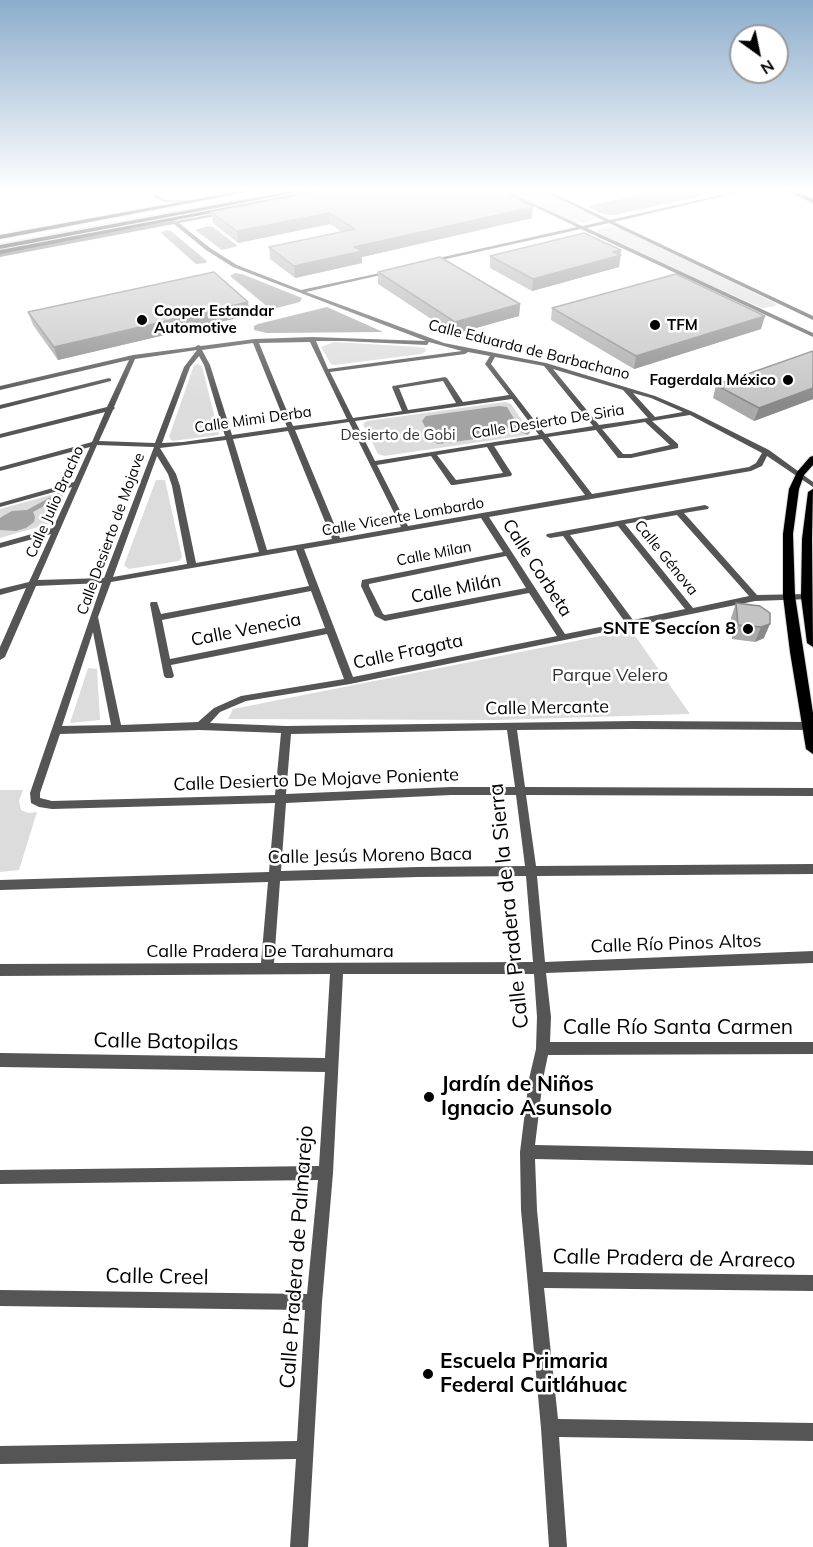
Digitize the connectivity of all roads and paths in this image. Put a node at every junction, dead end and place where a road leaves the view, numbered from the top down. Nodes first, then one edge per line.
1 (226, 261) edge
2 (433, 261) edge
3 (652, 261) edge
4 (695, 261) edge
5 (421, 264) edge
6 (397, 270) edge
7 (302, 291) junction
8 (813, 318) edge
9 (403, 331) junction
10 (813, 335) edge
11 (312, 339) junction
12 (255, 341) junction
13 (397, 341) junction
14 (421, 343) junction
15 (443, 345) junction
16 (199, 349) junction
17 (477, 351) junction
18 (494, 354) junction
19 (133, 357) junction
20 (428, 357) junction
21 (546, 365) junction
22 (326, 371) junction
23 (578, 374) junction
24 (109, 380) dead end
25 (559, 381) junction
26 (622, 386) junction
27 (0, 388) edge
28 (512, 397) junction
29 (461, 405) junction
30 (0, 407) edge
31 (112, 408) junction
32 (691, 412) junction
33 (406, 413) junction
34 (650, 419) junction
35 (351, 420) junction
36 (598, 428) junction
37 (290, 429) junction
38 (0, 436) edge
39 (543, 437) junction
40 (229, 438) junction
41 (96, 443) junction
42 (490, 446) junction
43 (158, 447) junction
44 (766, 452) junction
45 (433, 454) junction
46 (813, 459) edge
47 (373, 463) junction
48 (0, 469) edge
49 (800, 474) junction
50 (78, 483) junction
51 (813, 485) edge
52 (813, 492) edge
53 (591, 498) junction
54 (0, 505) edge
55 (705, 507) dead end
56 (679, 512) junction
57 (484, 516) junction
58 (620, 523) junction
59 (57, 529) junction
60 (406, 529) junction
61 (565, 533) junction
62 (550, 536) dead end
63 (337, 541) junction
64 (0, 546) edge
65 (299, 548) junction
66 (508, 553) junction
67 (264, 554) junction
68 (192, 566) junction
69 (811, 569) edge
70 (109, 580) junction
71 (34, 583) junction
72 (315, 588) junction
73 (532, 590) junction
74 (0, 592) edge
75 (789, 596) junction
76 (807, 597) junction
77 (755, 598) junction
78 (154, 604) dead end
79 (691, 611) junction
80 (811, 614) edge
81 (94, 616) junction
82 (157, 618) junction
83 (385, 618) joint
84 (631, 623) junction
85 (331, 630) junction
86 (562, 637) junction
87 (3, 643) edge
88 (813, 643) edge
89 (0, 657) edge
90 (167, 663) junction
91 (169, 676) dead end
92 (350, 681) junction
93 (200, 726) junction
94 (808, 726) junction
95 (512, 727) junction
96 (117, 728) junction
97 (57, 730) junction
98 (286, 730) junction
99 (813, 749) edge
100 (519, 790) junction
101 (813, 792) edge
102 (280, 799) junction
103 (813, 869) edge
104 (531, 870) junction
105 (275, 876) junction
106 (0, 885) edge
107 (813, 957) edge
108 (540, 968) junction
109 (267, 969) junction
110 (0, 970) edge
111 (337, 970) junction
112 (813, 1048) edge
113 (543, 1050) junction
114 (0, 1060) edge
115 (330, 1065) junction
116 (527, 1152) junction
117 (813, 1158) edge
118 (326, 1173) junction
119 (0, 1177) edge
120 (535, 1280) junction
121 (813, 1283) edge
122 (0, 1298) edge
123 (314, 1302) junction
124 (550, 1428) junction
125 (813, 1432) edge
126 (305, 1450) junction
127 (0, 1455) edge
128 (299, 1547) edge
129 (558, 1547) edge

1 - 7 street, Calle Eduarda de Barbachano
2 - 5 street
3 - 10 street
4 - 8 street
6 - 7 street
7 - 9 street, Calle Eduarda de Barbachano
9 - 13 street
9 - 15 street, Calle Eduarda de Barbachano
11 - 12 street
11 - 13 street
11 - 22 street
12 - 16 street
12 - 37 street
13 - 14 street
14 - 15 street
14 - 20 street
15 - 17 street, Calle Eduarda de Barbachano
16 - 19 street
16 - 40 street
16 - 43 street, Calle Desierto de Mojave
17 - 18 street, Calle Eduarda de Barbachano
17 - 20 street
18 - 21 street, Calle Eduarda de Barbachano
18 - 28 street, Calle Desierto De Siria
19 - 27 street
19 - 31 street, Calle Julio Bracho
20 - 22 street
21 - 23 street, Calle Eduarda de Barbachano
21 - 25 street
22 - 35 street
23 - 25 street
23 - 26 street, Calle Eduarda de Barbachano
24 - 30 street
25 - 36 street
26 - 32 street, Calle Eduarda de Barbachano
26 - 34 street
28 - 29 street, Calle Mimi Derba
28 - 39 street, Calle Desierto De Siria
29 - 33 street, Calle Mimi Derba
29 - 33 street
31 - 38 street
31 - 41 street, Calle Julio Bracho
32 - 34 street, Calle Desierto De Siria
32 - 44 street, Calle Eduarda de Barbachano
33 - 35 street, Calle Mimi Derba
34 - 36 street, Calle Desierto De Siria
34 - 36 street
35 - 37 street, Calle Mimi Derba
35 - 47 street
36 - 39 street, Calle Desierto De Siria
37 - 40 street, Calle Mimi Derba
37 - 63 street
39 - 42 street, Calle Desierto De Siria
39 - 53 street, Calle Desierto De Siria
40 - 43 street, Calle Mimi Derba
40 - 67 street
41 - 43 street, Calle Mimi Derba
41 - 48 street, Calle Mimi Derba
41 - 50 street, Calle Julio Bracho
42 - 45 street, Calle Desierto De Siria
42 - 45 street
43 - 68 street
43 - 70 street, Calle Desierto de Mojave
44 - 49 street, Calle Eduarda de Barbachano
44 - 53 street, Calle Vicente Lombardo
45 - 47 street, Calle Desierto De Siria
46 - 49 main road
47 - 60 street
49 - 51 street, Calle Eduarda de Barbachano
49 - 75 main road
50 - 54 street
50 - 59 street, Calle Julio Bracho
52 - 69 main road
53 - 57 street, Calle Vicente Lombardo
55 - 56 street
56 - 58 street
56 - 77 street
57 - 60 street, Calle Vicente Lombardo
57 - 66 street, Calle Corbeta
58 - 61 street
58 - 79 street, Calle Génova
59 - 64 street
59 - 71 street, Calle Julio Bracho
60 - 63 street, Calle Vicente Lombardo
61 - 62 street
61 - 84 street
63 - 65 street, Calle Vicente Lombardo
65 - 67 street, Calle Vicente Lombardo
65 - 72 street
66 - 73 street, Calle Corbeta
66 - 83 street, Calle Milan
67 - 68 street, Calle Vicente Lombardo
68 - 70 street, Calle Vicente Lombardo
69 - 76 main road
70 - 71 street, Calle Vicente Lombardo
70 - 81 street, Calle Desierto de Mojave
71 - 74 street, Calle Vicente Lombardo
71 - 87 street, Calle Julio Bracho
72 - 82 street, Calle Venecia
72 - 85 street
73 - 83 street, Calle Milán
73 - 86 street, Calle Corbeta
75 - 76 street, Calle Fragata
75 - 77 street, Calle Fragata
75 - 94 main road
76 - 80 main road
77 - 79 street, Calle Fragata
78 - 82 street
79 - 84 street, Calle Fragata
80 - 88 main road
81 - 96 street
81 - 97 street, Calle Desierto de Mojave
82 - 90 street
84 - 86 street, Calle Fragata
85 - 90 street, Calle Venecia
85 - 92 street
86 - 92 street, Calle Fragata
87 - 89 street, Calle Julio Bracho
90 - 91 street
92 - 93 street, Calle Fragata
93 - 96 street, Calle Mercante
93 - 98 street, Calle Mercante
94 - 95 street, Calle Mercante
94 - 99 main road
95 - 98 street, Calle Mercante
95 - 100 street, Calle Pradera de la Sierra
96 - 97 street, Calle Mercante
97 - 102 street, Calle Desierto De Mojave Poniente
98 - 102 street
100 - 101 street, Calle Desierto De Mojave Poniente
100 - 102 street, Calle Desierto De Mojave Poniente
100 - 104 street, Calle Pradera de la Sierra
102 - 105 street
103 - 104 street, Calle Jesús Moreno Baca
104 - 105 street, Calle Jesús Moreno Baca
104 - 108 street, Calle Pradera de la Sierra
105 - 106 street, Calle Jesús Moreno Baca
105 - 109 street
107 - 108 street, Calle Río Pinos Altos
108 - 111 street, Calle Pradera De Tarahumara
108 - 113 street, Calle Pradera de la Sierra
109 - 110 street, Calle Pradera De Tarahumara
109 - 111 street, Calle Pradera De Tarahumara
111 - 115 street, Calle Pradera de Palmarejo
112 - 113 street, Calle Río Santa Carmen
113 - 116 street, Calle Pradera de la Sierra
114 - 115 street, Calle Batopilas
115 - 118 street, Calle Pradera de Palmarejo
116 - 117 street
116 - 120 street, Calle Pradera de la Sierra
118 - 119 street
118 - 123 street, Calle Pradera de Palmarejo
120 - 121 street, Calle Pradera de Arareco
120 - 124 street, Calle Pradera de la Sierra
122 - 123 street, Calle Creel
123 - 126 street, Calle Pradera de Palmarejo
124 - 125 street
124 - 129 street, Calle Pradera de la Sierra
126 - 127 street
126 - 128 street, Calle Pradera de Palmarejo

